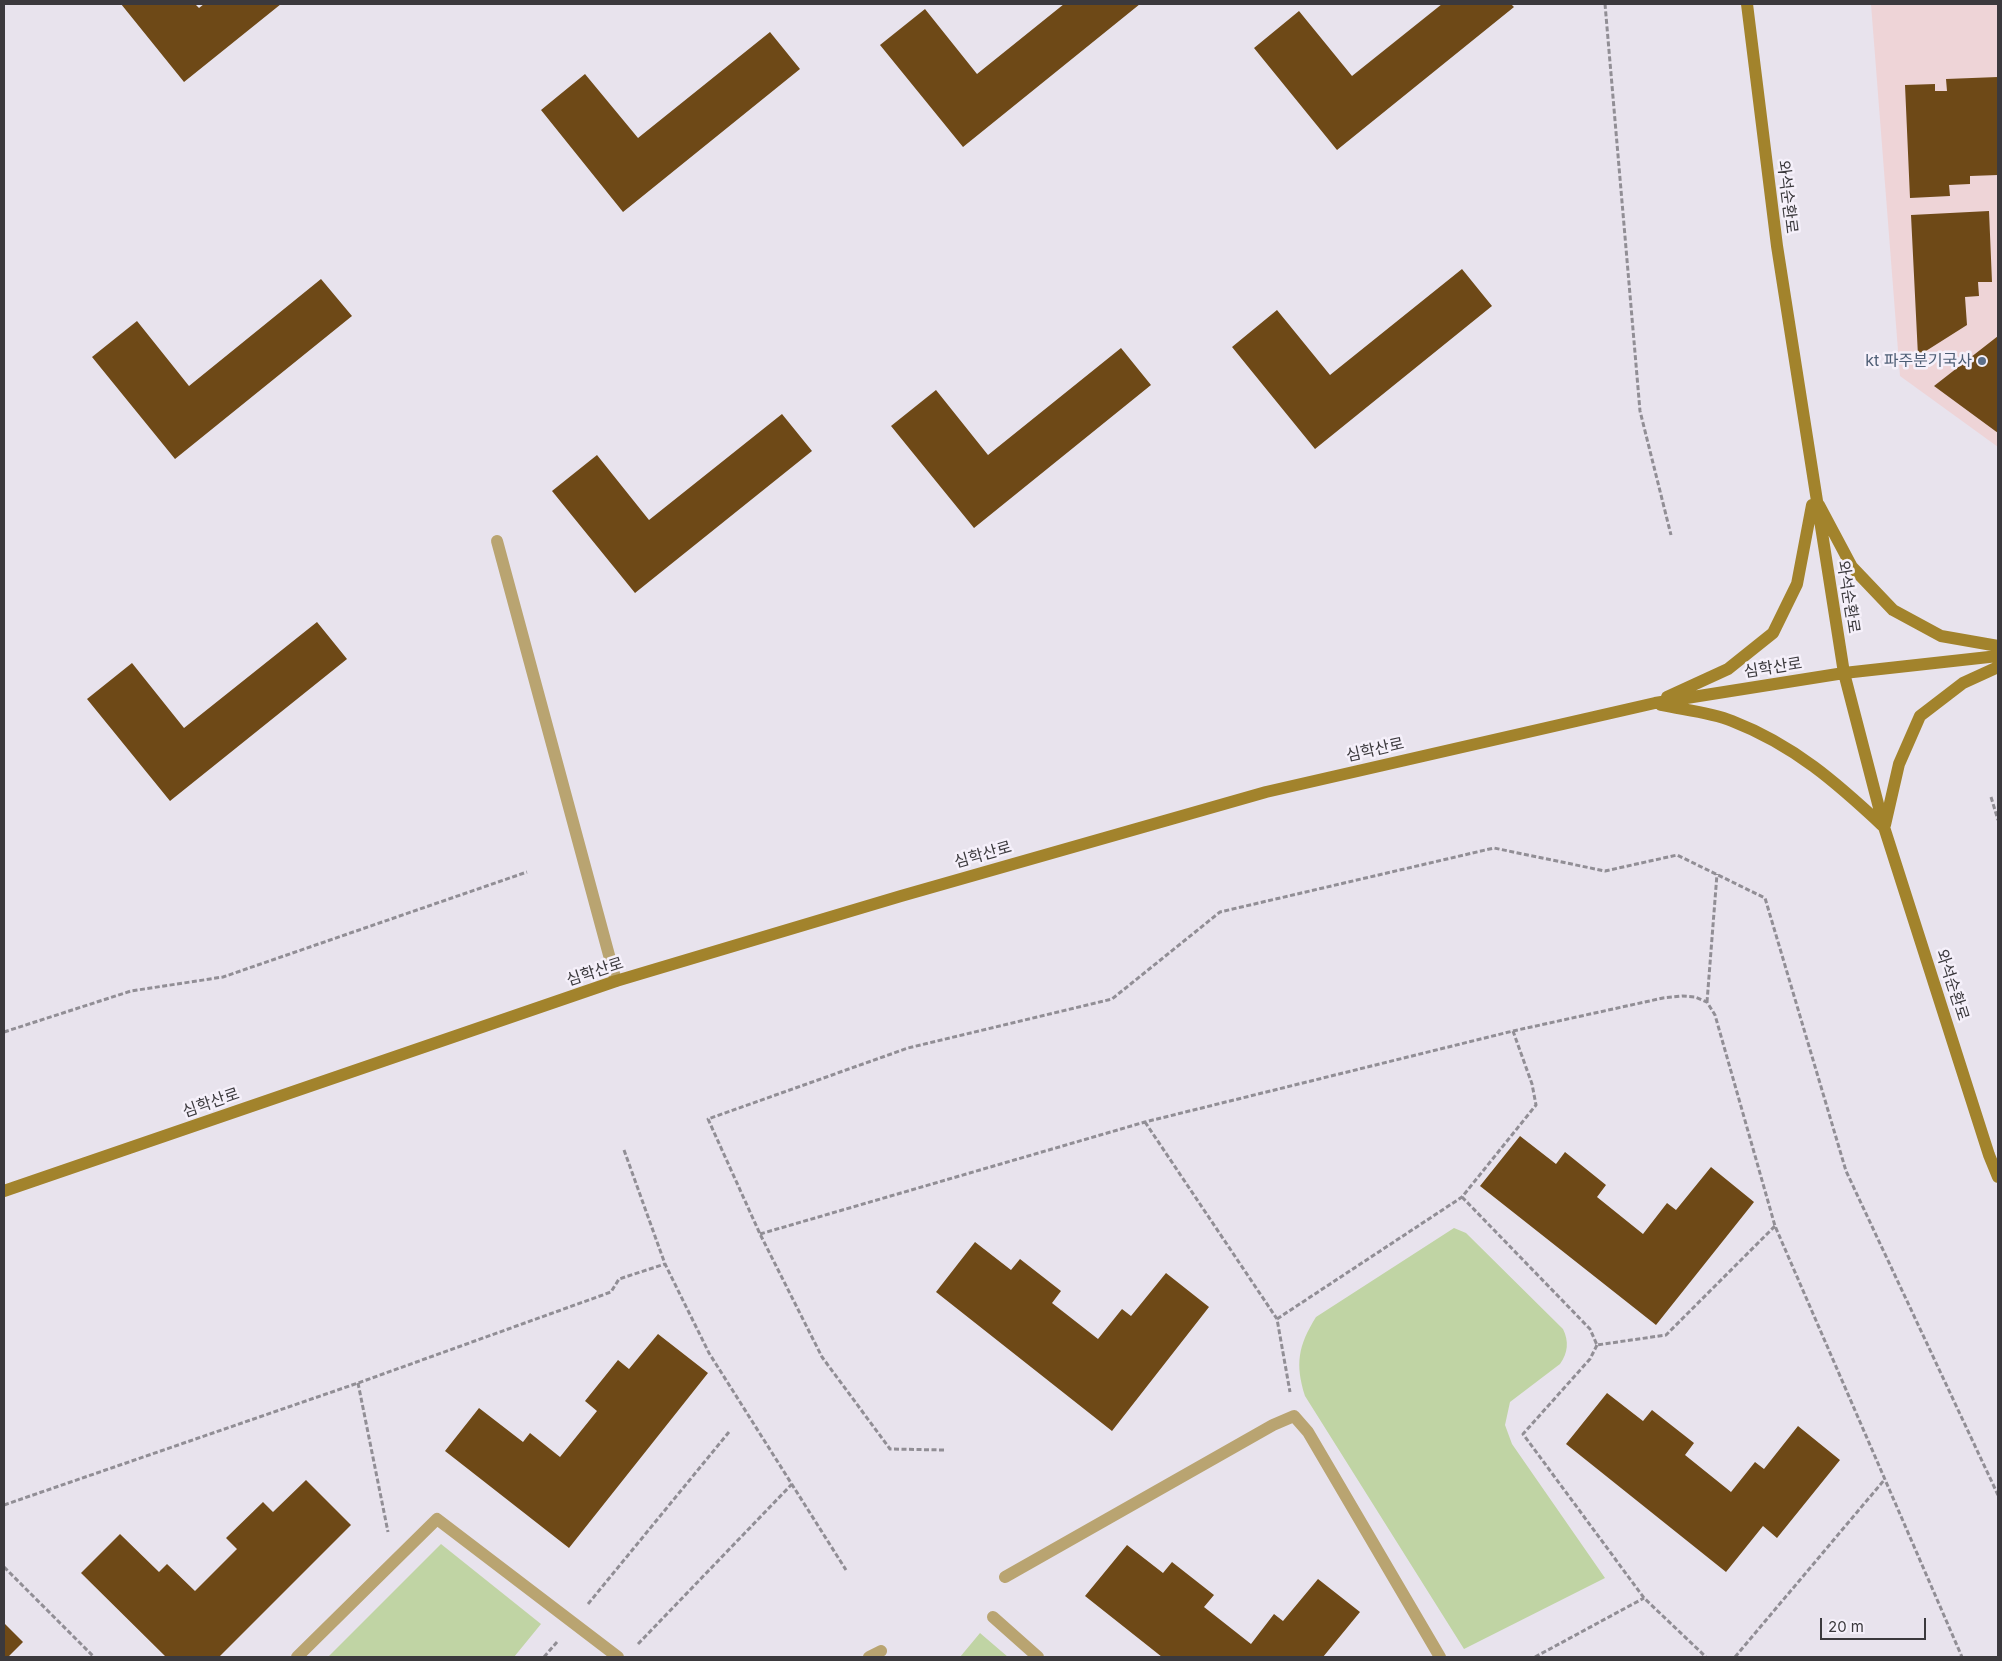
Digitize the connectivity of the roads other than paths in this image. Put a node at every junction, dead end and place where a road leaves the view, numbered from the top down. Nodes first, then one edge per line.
1 (1747, 4) edge
2 (1814, 495) junction
3 (498, 542) dead end
4 (1998, 646) edge
5 (1998, 656) edge
6 (1998, 667) edge
7 (1844, 674) junction
8 (1654, 704) junction
9 (1884, 827) junction
10 (616, 981) junction
11 (1998, 1177) edge
12 (4, 1191) edge
13 (1005, 1577) dead end
14 (993, 1617) dead end
15 (297, 1657) edge
16 (618, 1657) edge
17 (1038, 1657) edge
18 (1440, 1657) edge

1 - 2 street, 와석순환로
2 - 4 street
2 - 7 street, 와석순환로
2 - 8 street
3 - 10 street
5 - 7 street, 심학산로
6 - 9 street
7 - 8 street, 심학산로
7 - 9 street, 와석순환로
8 - 9 street
8 - 10 street, 심학산로
9 - 11 street, 와석순환로
10 - 12 street, 심학산로
13 - 18 street
14 - 17 street
15 - 16 street

